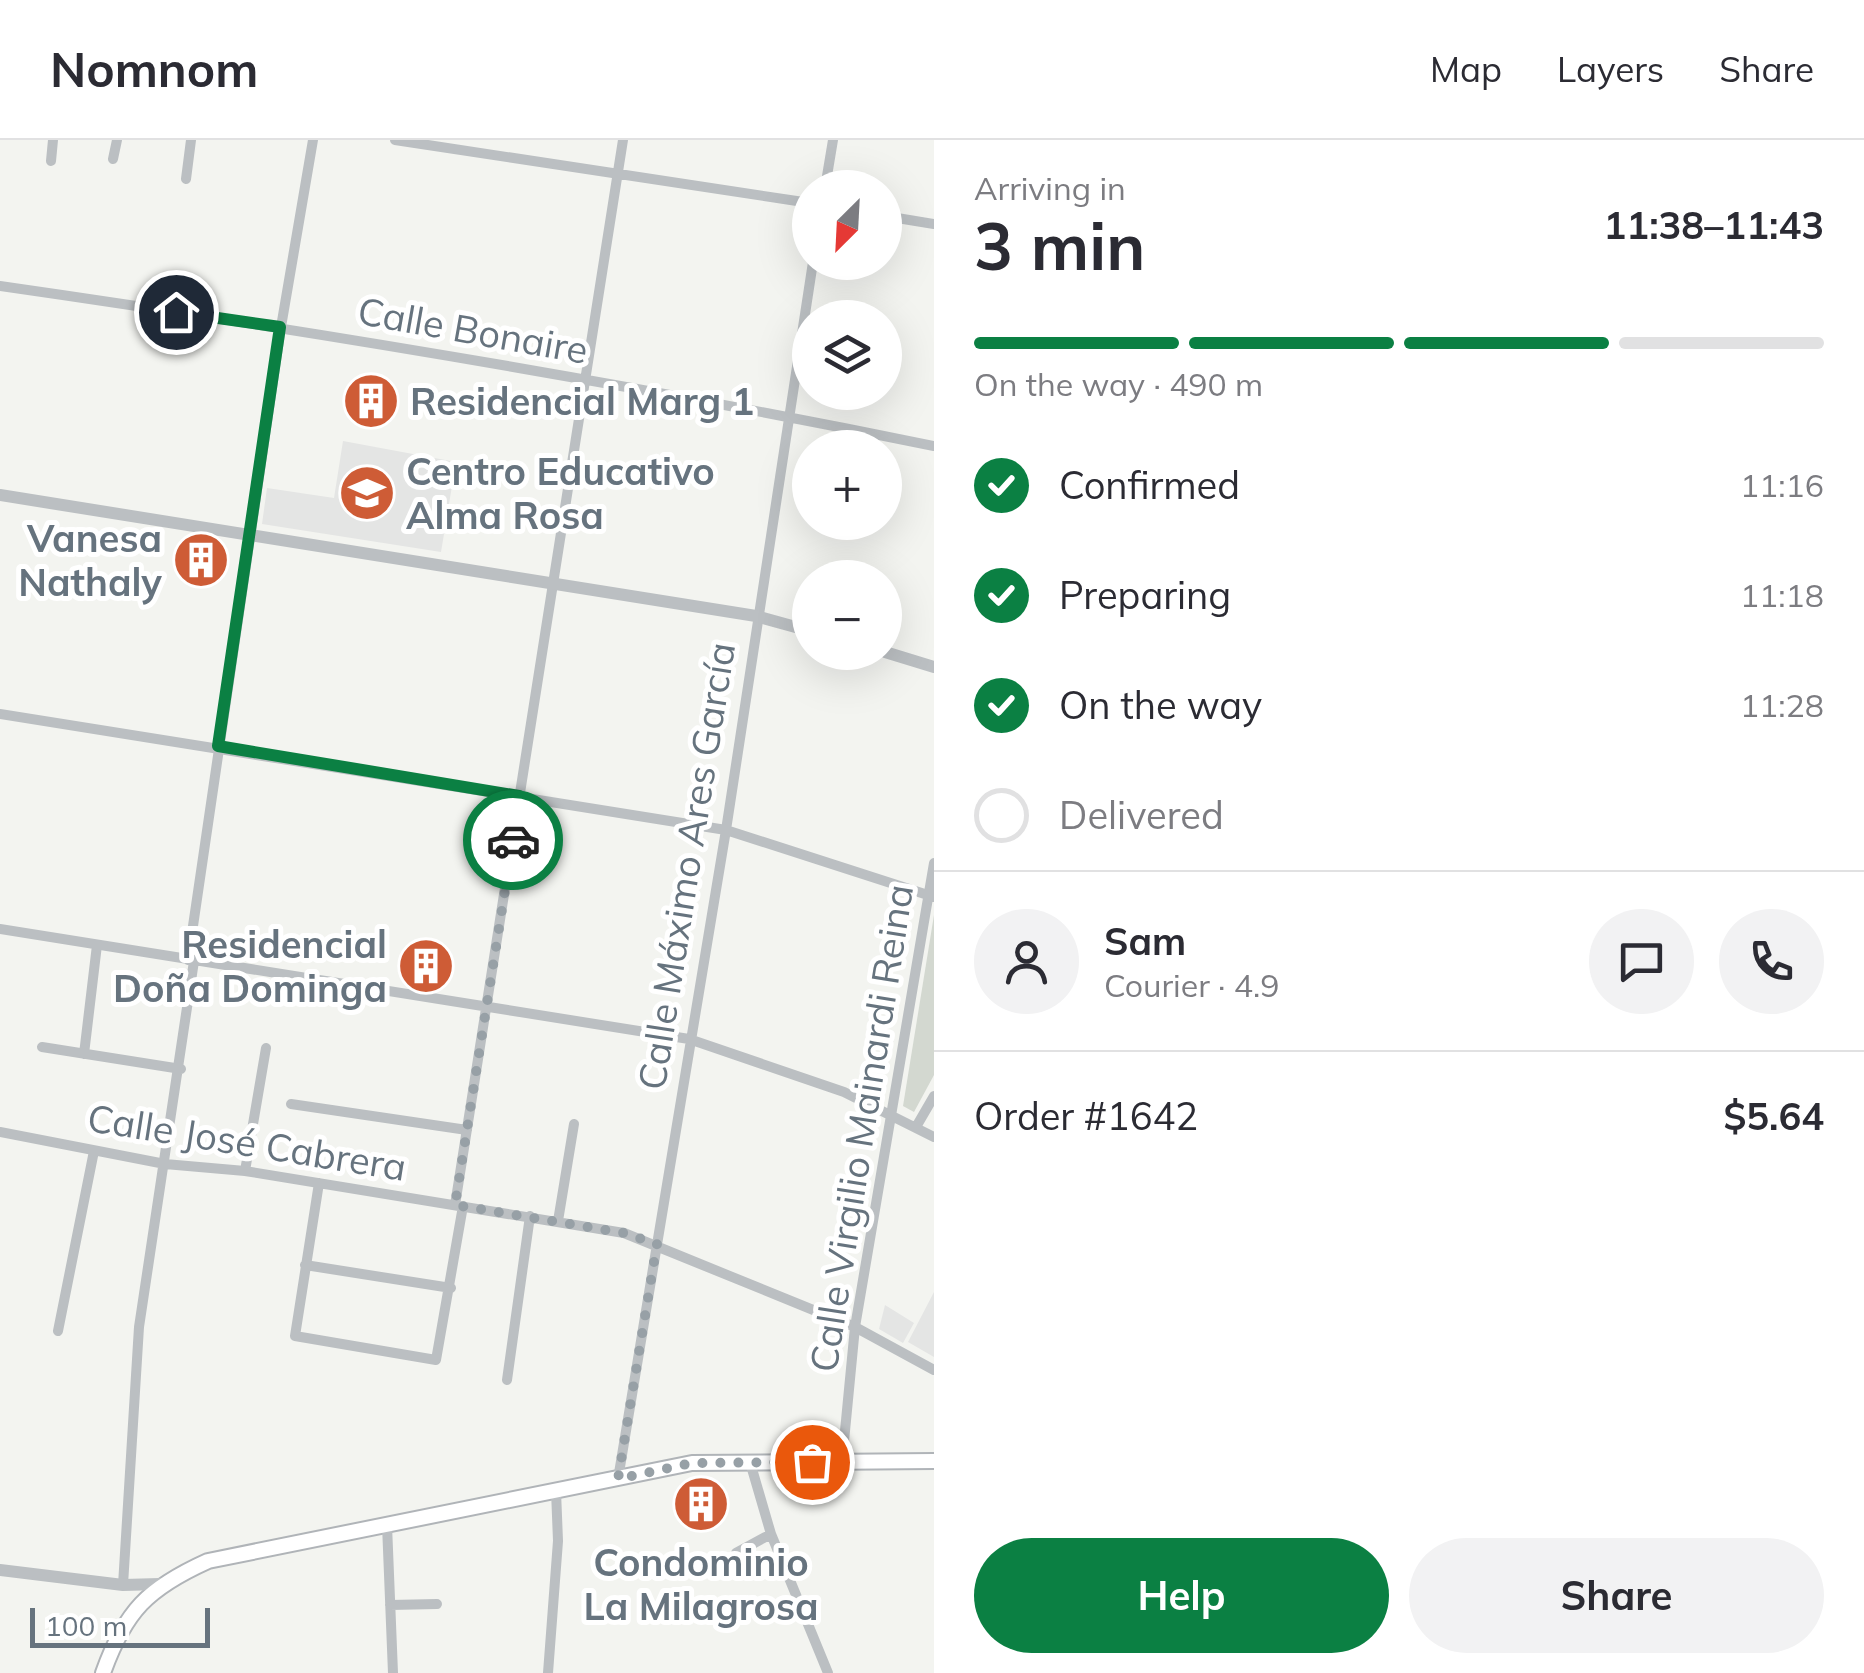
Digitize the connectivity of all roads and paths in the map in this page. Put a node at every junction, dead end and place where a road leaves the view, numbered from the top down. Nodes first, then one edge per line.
1 (53, 140) edge
2 (116, 140) edge
3 (191, 140) edge
4 (313, 140) edge
5 (394, 140) edge
6 (623, 140) edge
7 (833, 140) edge
8 (113, 160) dead end
9 (50, 161) dead end
10 (828, 170) edge
11 (618, 174) junction
12 (186, 179) dead end
13 (792, 200) edge
14 (902, 219) edge
15 (934, 224) edge
16 (811, 280) edge
17 (0, 286) edge
18 (280, 327) junction
19 (584, 380) junction
20 (790, 416) junction
21 (934, 446) edge
22 (0, 495) edge
23 (250, 534) junction
24 (552, 585) junction
25 (756, 616) junction
26 (792, 626) edge
27 (902, 657) edge
28 (934, 666) edge
29 (0, 714) edge
30 (218, 746) junction
31 (519, 796) junction
32 (726, 830) junction
33 (934, 864) edge
34 (931, 895) edge
35 (0, 930) edge
36 (97, 945) junction
37 (191, 960) junction
38 (489, 1010) junction
39 (688, 1039) junction
40 (42, 1048) dead end
41 (266, 1048) dead end
42 (84, 1054) junction
43 (181, 1069) junction
44 (934, 1096) edge
45 (292, 1104) dead end
46 (894, 1116) junction
47 (574, 1124) dead end
48 (916, 1127) junction
49 (467, 1130) junction
50 (0, 1132) edge
51 (934, 1137) edge
52 (94, 1151) junction
53 (165, 1164) junction
54 (245, 1171) junction
55 (319, 1183) junction
56 (459, 1205) junction
57 (530, 1216) junction
58 (558, 1221) junction
59 (657, 1244) junction
60 (305, 1266) junction
61 (450, 1288) junction
62 (855, 1327) junction
63 (58, 1330) dead end
64 (934, 1370) edge
65 (507, 1380) dead end
66 (934, 1461) edge
67 (750, 1462) junction
68 (842, 1462) junction
69 (618, 1479) junction
70 (556, 1491) junction
71 (387, 1525) junction
72 (771, 1534) junction
73 (736, 1553) dead end
74 (0, 1570) edge
75 (160, 1584) junction
76 (123, 1585) junction
77 (437, 1604) dead end
78 (390, 1605) junction
79 (103, 1673) edge
80 (393, 1673) edge
81 (548, 1673) edge
82 (828, 1673) edge

1 - 9 street
2 - 8 street
3 - 12 street
4 - 18 street
5 - 11 street
6 - 11 street
7 - 10 street
11 - 13 street
11 - 19 street
14 - 15 street
16 - 20 street, Calle Máximo Ares García
17 - 18 street, Calle Bonaire
18 - 19 street, Calle Bonaire
18 - 23 street
19 - 20 street, Calle Bonaire
19 - 24 street
20 - 21 street, Calle Bonaire
20 - 25 street, Calle Máximo Ares García
22 - 23 street
23 - 24 street
23 - 30 street
24 - 25 street
24 - 31 street
25 - 26 street
25 - 32 street, Calle Máximo Ares García
27 - 28 street
29 - 30 street
30 - 31 street
30 - 37 street
31 - 32 street
31 - 38 street
32 - 34 street
32 - 39 street, Calle Máximo Ares García
33 - 34 street, Calle Virgilio Mainardi Reina
34 - 46 street, Calle Virgilio Mainardi Reina
35 - 36 street
36 - 37 street
36 - 42 street
37 - 38 street
37 - 43 street
38 - 39 street
38 - 49 street
39 - 46 street
39 - 59 street, Calle Máximo Ares García
40 - 42 street
41 - 54 street
42 - 43 street
43 - 53 street
44 - 48 street
45 - 49 street
46 - 48 street
46 - 62 street, Calle Virgilio Mainardi Reina
47 - 58 street
48 - 51 street
49 - 56 street
50 - 52 street, Calle José Cabrera
52 - 53 street, Calle José Cabrera
52 - 63 street
53 - 54 street, Calle José Cabrera
53 - 76 street
54 - 55 street, Calle José Cabrera
55 - 56 street, Calle José Cabrera
55 - 60 street
56 - 57 street, Calle José Cabrera
56 - 61 street
57 - 58 street, Calle José Cabrera
57 - 65 street
58 - 59 street, Calle José Cabrera
59 - 62 street, Calle José Cabrera
59 - 69 street, Calle Máximo Ares García
60 - 61 street
60 - 61 street
62 - 64 street, Calle José Cabrera
62 - 68 street, Calle Virgilio Mainardi Reina
66 - 68 main road
67 - 68 main road
67 - 69 main road
67 - 72 street
69 - 70 main road
70 - 71 main road
70 - 81 street
71 - 75 main road
71 - 78 street
72 - 73 street
72 - 82 street
74 - 76 street
75 - 76 street
75 - 79 main road
77 - 78 street
78 - 80 street

